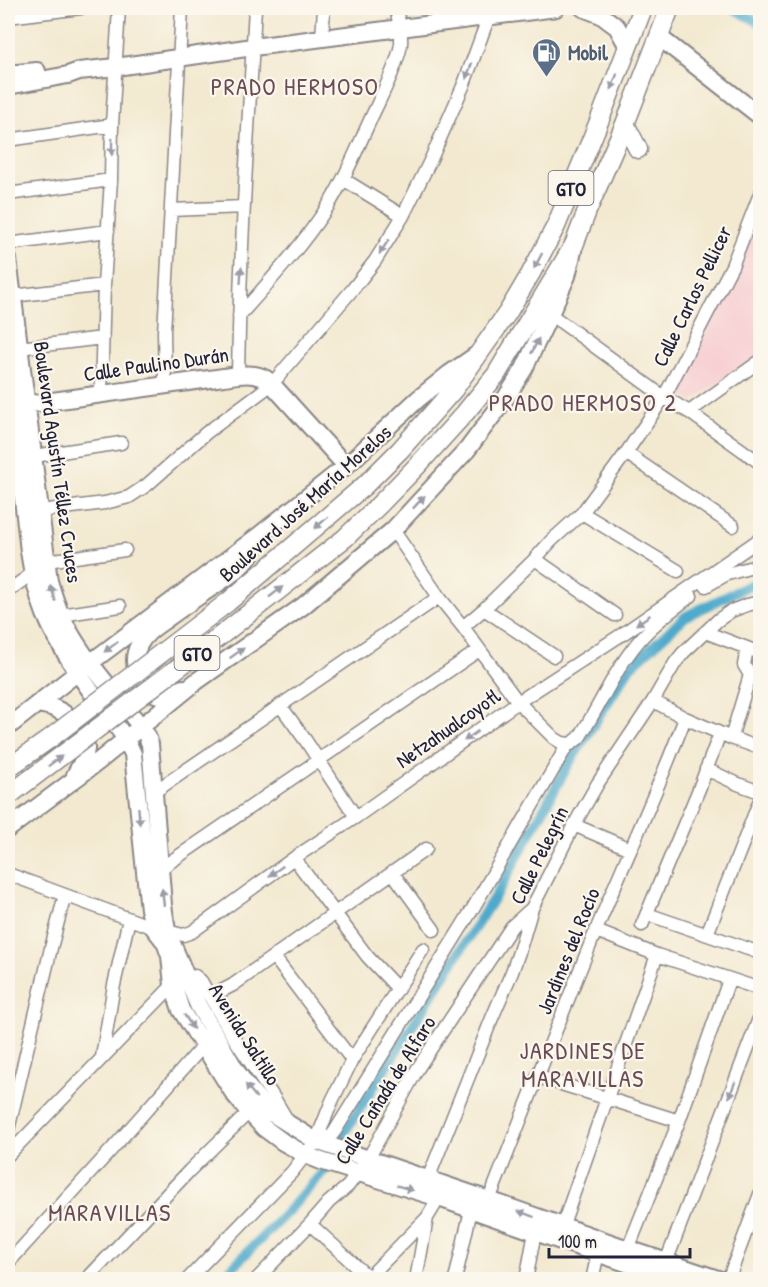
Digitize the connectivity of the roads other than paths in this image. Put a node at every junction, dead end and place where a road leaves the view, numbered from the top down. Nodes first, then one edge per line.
1 (81, 8) edge
2 (119, 8) edge
3 (182, 8) edge
4 (255, 8) edge
5 (324, 8) edge
6 (396, 8) edge
7 (556, 8) edge
8 (583, 8) edge
9 (670, 8) edge
10 (642, 9) edge
11 (468, 13) edge
12 (489, 16) junction
13 (8, 17) edge
14 (399, 27) junction
15 (659, 37) junction
16 (322, 38) junction
17 (253, 47) junction
18 (628, 47) junction
19 (180, 59) junction
20 (116, 68) junction
21 (79, 71) junction
22 (8, 74) edge
23 (8, 86) edge
24 (760, 116) edge
25 (625, 124) junction
26 (112, 125) junction
27 (8, 140) edge
28 (638, 149) dead end
29 (343, 179) junction
30 (111, 180) junction
31 (8, 194) edge
32 (760, 194) edge
33 (244, 207) junction
34 (171, 210) junction
35 (403, 216) junction
36 (108, 231) junction
37 (8, 244) edge
38 (574, 245) junction
39 (8, 260) edge
40 (104, 285) junction
41 (13, 296) junction
42 (550, 314) junction
43 (239, 316) junction
44 (103, 338) junction
45 (18, 348) junction
46 (476, 356) junction
47 (760, 361) edge
48 (8, 369) edge
49 (238, 375) junction
50 (272, 384) junction
51 (165, 385) junction
52 (101, 394) junction
53 (664, 397) junction
54 (16, 406) edge
55 (689, 412) junction
56 (121, 443) dead end
57 (626, 453) junction
58 (34, 456) junction
59 (757, 456) edge
60 (346, 466) junction
61 (40, 511) junction
62 (582, 513) junction
63 (733, 526) dead end
64 (393, 530) junction
65 (257, 537) junction
66 (760, 539) edge
67 (125, 550) dead end
68 (535, 559) junction
69 (47, 561) junction
70 (760, 565) edge
71 (678, 570) dead end
72 (33, 573) junction
73 (8, 591) edge
74 (439, 597) junction
75 (760, 602) edge
76 (120, 606) dead end
77 (484, 609) junction
78 (61, 615) junction
79 (615, 615) dead end
80 (463, 627) junction
81 (705, 632) junction
82 (747, 648) junction
83 (479, 650) junction
84 (760, 653) edge
85 (554, 656) dead end
86 (84, 667) junction
87 (755, 673) edge
88 (197, 681) junction
89 (653, 701) junction
90 (518, 702) junction
91 (37, 704) junction
92 (280, 705) junction
93 (685, 718) junction
94 (8, 727) edge
95 (141, 727) junction
96 (731, 738) junction
97 (126, 739) junction
98 (717, 741) dead end
99 (568, 744) junction
100 (760, 748) edge
101 (319, 760) junction
102 (99, 761) junction
103 (8, 768) edge
104 (706, 769) junction
105 (70, 782) junction
106 (137, 790) junction
107 (154, 792) junction
108 (760, 792) edge
109 (8, 796) edge
110 (760, 800) edge
111 (356, 817) junction
112 (574, 825) junction
113 (8, 829) edge
114 (426, 849) dead end
115 (630, 849) junction
116 (294, 858) junction
117 (160, 869) junction
118 (392, 872) junction
119 (8, 874) edge
120 (65, 895) junction
121 (532, 908) junction
122 (335, 913) junction
123 (129, 919) junction
124 (161, 929) junction
125 (434, 930) dead end
126 (596, 931) junction
127 (707, 934) junction
128 (423, 949) dead end
129 (760, 953) edge
130 (657, 955) junction
131 (274, 957) junction
132 (729, 980) junction
133 (180, 982) junction
134 (398, 989) junction
135 (760, 989) edge
136 (210, 997) junction
137 (760, 1016) edge
138 (204, 1045) junction
139 (102, 1057) junction
140 (352, 1060) junction
141 (538, 1077) junction
142 (607, 1099) junction
143 (249, 1112) junction
144 (679, 1121) junction
145 (292, 1127) junction
146 (8, 1130) edge
147 (316, 1141) junction
148 (8, 1155) edge
149 (314, 1158) junction
150 (359, 1165) junction
151 (428, 1179) junction
152 (760, 1194) edge
153 (439, 1198) junction
154 (489, 1200) junction
155 (471, 1210) junction
156 (427, 1218) junction
157 (310, 1224) junction
158 (535, 1232) junction
159 (560, 1233) junction
160 (628, 1249) junction
161 (598, 1253) junction
162 (8, 1263) edge
163 (661, 1272) edge
164 (367, 1278) edge
165 (86, 1280) edge
166 (188, 1280) edge
167 (256, 1280) edge
168 (416, 1280) edge
169 (455, 1280) edge
170 (525, 1280) edge
171 (592, 1280) edge
172 (677, 1280) edge
173 (721, 1280) edge
174 (728, 1280) edge

1 - 13 street
2 - 20 street
3 - 19 street
4 - 17 street
5 - 16 street
6 - 14 street
7 - 12 street
8 - 18 street
9 - 15 main road, GTO
10 - 18 main road, Boulevard José María Morelos / GTO
11 - 12 street
11 - 14 street
12 -> 35 street
14 - 16 street
14 - 29 street
15 - 24 street
15 - 25 main road, GTO
16 - 17 street
17 - 19 street
17 - 33 street
18 -> 46 main road, Boulevard José María Morelos / GTO
19 - 20 street
19 - 34 street
20 - 21 street
20 - 26 street
21 - 22 street
21 - 23 street
25 - 28 main road
25 - 38 main road, GTO
26 - 27 street
26 -> 30 street
29 - 35 street
29 - 43 street
30 - 31 street
30 - 36 street
32 - 53 street, Calle Carlos Pellicer
33 - 34 street
43 -> 33 street
34 - 51 street
35 -> 50 street
36 - 37 street
36 - 40 street
38 - 42 street
109 -> 38 main road, GTO, bridge
39 - 41 street, Boulevard Agustín Téllez Cruces
40 - 41 street
40 - 44 street
41 - 45 street, Boulevard Agustín Téllez Cruces
42 - 53 street
64 -> 42 street
43 - 49 street
44 - 45 street
44 - 52 street
45 - 54 street, Boulevard Agustín Téllez Cruces
46 - 60 street
46 -> 103 main road, Boulevard José María Morelos / GTO, bridge
47 - 55 street
48 - 54 street, Boulevard Agustín Téllez Cruces
49 - 50 street, Calle Paulino Durán
49 - 51 street, Calle Paulino Durán
50 - 60 street
50 - 61 street
51 - 52 street, Calle Paulino Durán
52 - 54 street, Calle Paulino Durán
53 - 55 street
53 - 57 street, Calle Carlos Pellicer
54 - 58 street, Boulevard Agustín Téllez Cruces
54 - 72 street, Boulevard Agustín Téllez Cruces
55 - 59 street
56 - 58 street
57 - 62 street, Calle Carlos Pellicer
57 - 63 street
58 - 61 street, Boulevard Agustín Téllez Cruces
60 - 65 street
61 - 69 street, Boulevard Agustín Téllez Cruces
62 - 68 street, Calle Carlos Pellicer
62 - 71 street
64 - 74 street
88 -> 64 street
65 -> 86 street
65 - 88 street
66 -> 90 street, Netzahualcoyotl
67 - 69 street
68 - 77 street, Calle Carlos Pellicer
68 - 79 street
78 -> 69 street, Boulevard Agustín Téllez Cruces
70 - 99 street
72 - 73 street
72 - 86 street, Boulevard Agustín Téllez Cruces
74 - 80 street
74 - 92 street
75 - 81 street, Calle Pelegrín
76 - 78 street
77 - 80 street, Calle Carlos Pellicer
77 - 85 street
78 - 86 street, Boulevard Agustín Téllez Cruces
80 - 83 street
81 - 82 street
81 - 89 street, Calle Pelegrín
82 - 84 street
82 - 87 street
83 - 90 street
83 - 101 street
86 - 91 street
86 - 95 street, Avenida Saltillo
86 - 97 street, Avenida Saltillo
87 - 96 street
88 - 95 street
89 - 93 street
89 - 112 street, Calle Pelegrín
90 - 99 street
90 -> 111 street, Netzahualcoyotl
91 - 94 street
91 - 105 street
92 - 101 street
92 - 107 street
93 - 96 street
93 - 115 street, Jardines del Rocío
95 - 97 street
95 - 107 street, Avenida Saltillo
96 - 100 street
97 - 102 street
97 - 106 street, Avenida Saltillo
98 - 104 street
99 - 147 street
101 - 111 street
101 - 117 street
102 - 105 street
102 - 106 street
104 - 108 street
104 - 127 street
105 - 113 street
106 -> 124 street, Avenida Saltillo
107 - 117 street, Avenida Saltillo
110 - 127 street
111 - 116 street, Netzahualcoyotl
112 - 115 street
112 - 121 street, Calle Pelegrín
114 - 118 street
115 - 126 street, Jardines del Rocío
116 - 122 street
116 -> 124 street, Netzahualcoyotl
124 -> 117 street, Avenida Saltillo
118 - 122 street
118 - 125 street
119 - 120 street
120 - 123 street
120 - 146 street
121 - 150 street, Calle Cañadá de Alfaro
121 - 151 street, Calle Pelegrín
122 - 131 street
122 - 134 street
123 - 124 street
123 - 139 street
124 - 133 street, Avenida Saltillo
126 - 130 street
126 - 141 street, Jardines del Rocío
127 - 129 street
128 - 134 street
130 - 132 street
130 - 142 street
131 - 136 street
131 - 140 street
132 - 135 street
132 - 144 street
133 - 136 street
133 -> 138 street, Avenida Saltillo
133 - 139 street
145 -> 133 street, Avenida Saltillo
134 - 140 street
136 - 145 street
137 -> 163 street
138 - 143 street, Avenida Saltillo
138 - 162 street
139 - 148 street
140 - 147 street
141 - 142 street
141 - 154 street, Jardines del Rocío
142 - 144 street
142 - 159 street
143 - 149 street, Avenida Saltillo
143 - 165 street
144 - 160 street
145 - 147 street, Avenida Saltillo
147 - 149 street
147 - 150 street, Avenida Saltillo
149 - 150 street, Avenida Saltillo
149 - 166 street
150 - 151 street, Avenida Saltillo
150 -> 153 street, Avenida Saltillo
150 - 157 street, Calle Cañadá de Alfaro
151 - 154 street, Avenida Saltillo
152 - 174 street
153 - 155 street, Avenida Saltillo
153 - 156 street
159 -> 154 street, Avenida Saltillo
155 - 158 street, Avenida Saltillo
155 - 169 street
156 - 164 street
156 - 168 street
157 - 164 street
157 - 167 street, Calle Cañadá de Alfaro
158 - 159 street, Avenida Saltillo
158 - 170 street
159 - 160 street, Avenida Saltillo
159 - 161 street, Avenida Saltillo
160 - 163 street, Avenida Saltillo
161 - 163 street, Avenida Saltillo
161 - 171 street
163 - 172 street, Avenida Saltillo
163 - 173 street, Avenida Saltillo

